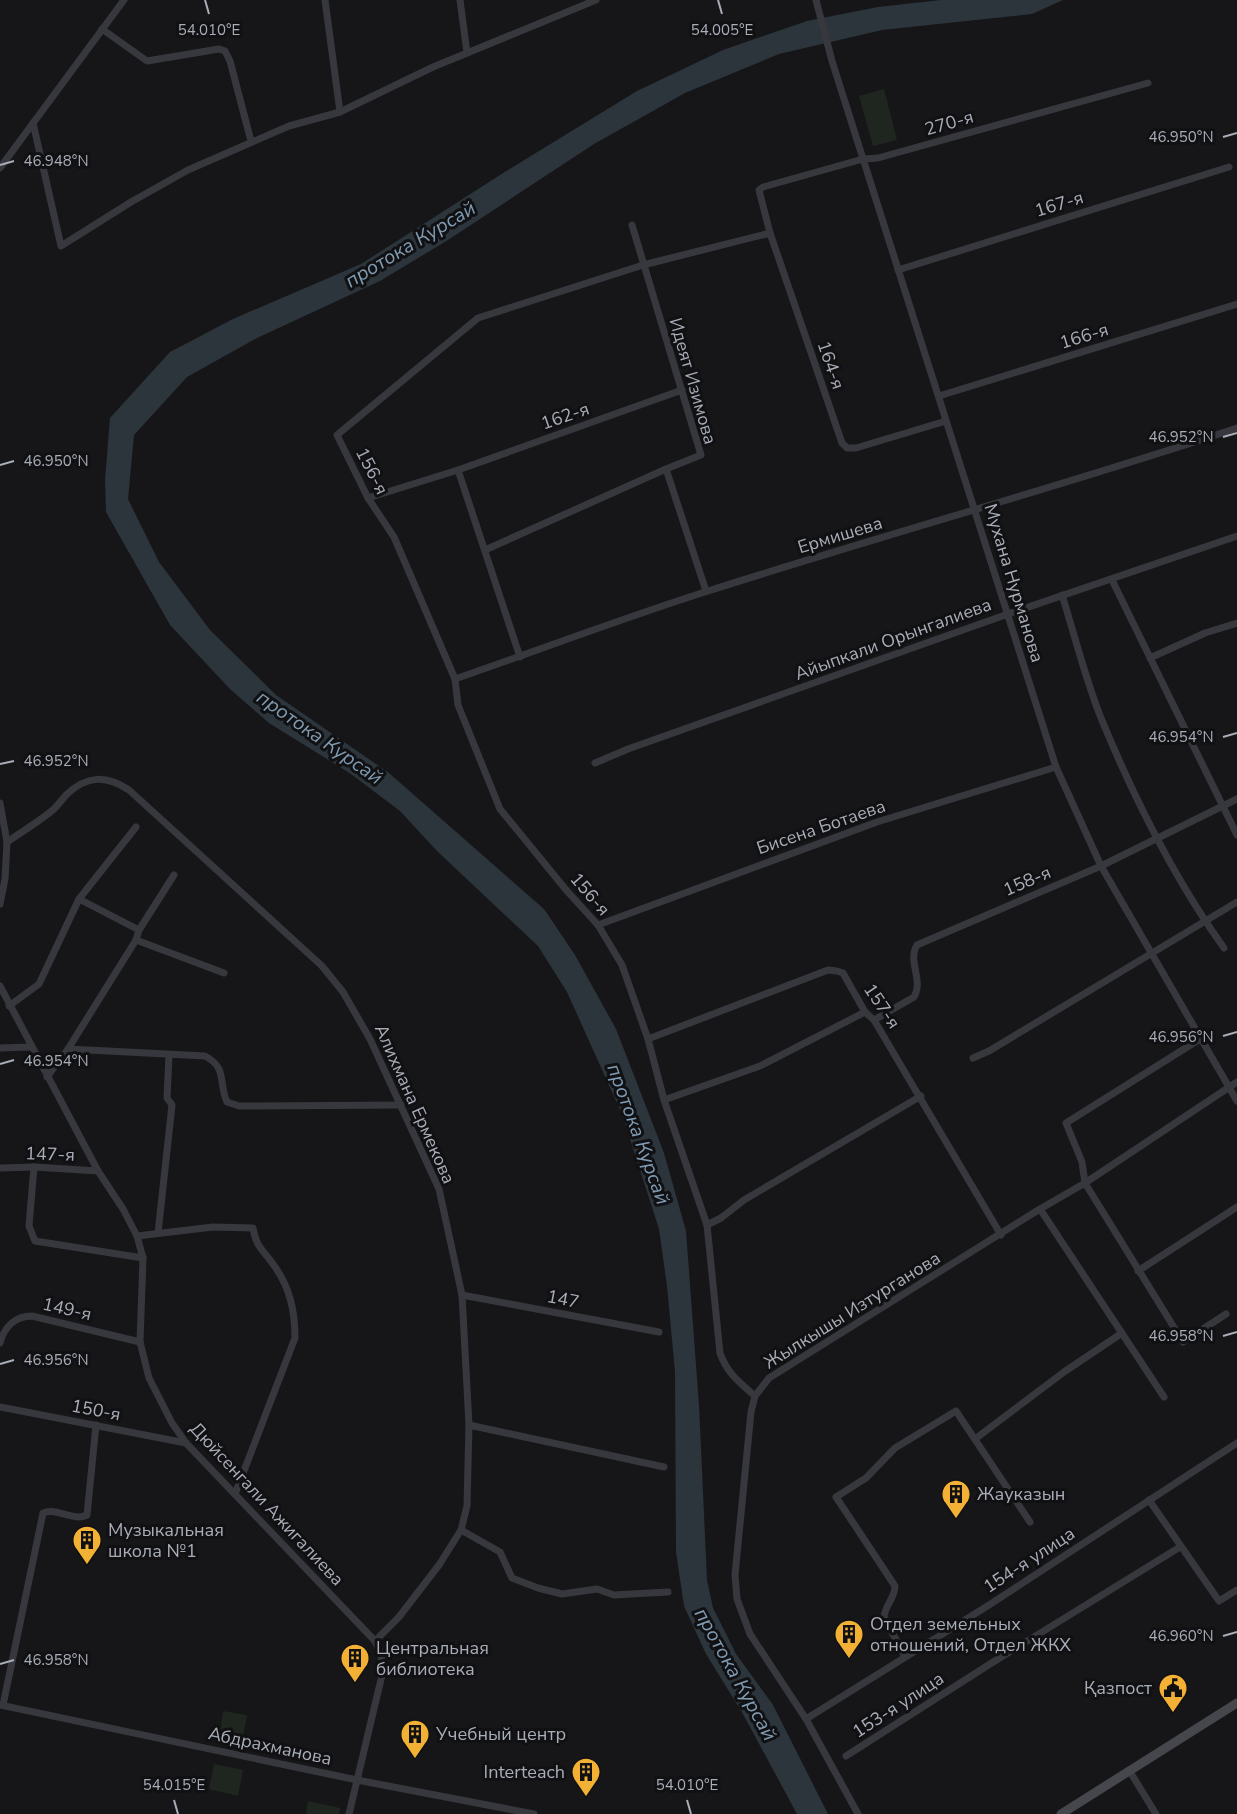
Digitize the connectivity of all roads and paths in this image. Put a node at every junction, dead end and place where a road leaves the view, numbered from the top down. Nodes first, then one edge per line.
1 (124, 0) edge
2 (326, 0) edge
3 (460, 0) edge
4 (596, 0) edge
5 (816, 0) edge
6 (102, 29) junction
7 (467, 53) junction
8 (1148, 83) dead end
9 (340, 112) junction
10 (33, 123) junction
11 (251, 141) junction
12 (863, 159) junction
13 (1229, 167) dead end
14 (0, 168) edge
15 (759, 190) joint
16 (632, 225) dead end
17 (770, 232) junction
18 (643, 265) junction
19 (898, 270) junction
20 (1237, 304) edge
21 (682, 390) junction
22 (939, 396) junction
23 (946, 421) junction
24 (1237, 428) edge
25 (666, 469) junction
26 (458, 470) junction
27 (368, 498) junction
28 (975, 509) junction
29 (1237, 536) edge
30 (485, 550) junction
31 (1112, 580) junction
32 (706, 591) junction
33 (1062, 595) junction
34 (1008, 614) junction
35 (1237, 623) edge
36 (520, 657) junction
37 (1150, 658) junction
38 (455, 679) junction
39 (595, 763) dead end
40 (1056, 767) junction
41 (1237, 799) edge
42 (0, 803) edge
43 (1222, 806) junction
44 (136, 827) dead end
45 (1237, 835) edge
46 (1155, 838) junction
47 (7, 842) junction
48 (1101, 866) junction
49 (174, 875) dead end
50 (79, 899) junction
51 (1237, 902) edge
52 (0, 904) edge
53 (1204, 921) junction
54 (598, 925) junction
55 (139, 930) junction
56 (136, 940) junction
57 (1224, 948) dead end
58 (1150, 953) junction
59 (224, 974) dead end
60 (0, 986) edge
61 (9, 1006) junction
62 (865, 1012) junction
63 (874, 1020) junction
64 (648, 1039) junction
65 (1200, 1039) junction
66 (31, 1047) junction
67 (0, 1048) edge
68 (68, 1048) junction
69 (169, 1055) junction
70 (973, 1058) dead end
71 (47, 1077) junction
72 (1237, 1082) edge
73 (1229, 1088) junction
74 (921, 1096) junction
75 (664, 1100) junction
76 (1237, 1101) edge
77 (401, 1106) junction
78 (34, 1167) junction
79 (0, 1168) edge
80 (98, 1171) junction
81 (1086, 1184) junction
82 (1237, 1207) edge
83 (1040, 1209) junction
84 (707, 1225) junction
85 (158, 1233) junction
86 (1001, 1234) junction
87 (136, 1236) junction
88 (142, 1257) junction
89 (1138, 1271) junction
90 (462, 1295) junction
91 (1226, 1314) dead end
92 (659, 1332) dead end
93 (1122, 1333) junction
94 (140, 1342) junction
95 (0, 1343) edge
96 (755, 1396) junction
97 (1164, 1397) dead end
98 (0, 1407) edge
99 (96, 1425) junction
100 (469, 1425) junction
101 (975, 1438) junction
102 (186, 1443) junction
103 (1237, 1443) edge
104 (664, 1467) dead end
105 (235, 1494) junction
106 (1149, 1500) junction
107 (1030, 1522) dead end
108 (461, 1530) junction
109 (1180, 1547) junction
110 (1237, 1590) edge
111 (668, 1592) dead end
112 (375, 1641) junction
113 (905, 1657) junction
114 (1237, 1703) edge
115 (1, 1705) edge
116 (806, 1719) junction
117 (846, 1756) dead end
118 (1129, 1770) junction
119 (357, 1779) junction
120 (349, 1814) edge
121 (534, 1814) edge
122 (858, 1814) edge
123 (1061, 1814) edge
124 (1156, 1814) edge

1 - 6 street
2 - 9 street
3 - 7 street
4 - 7 street
5 - 12 street, Мухана Нурманова
6 - 10 street
6 - 11 street
7 - 9 street
8 - 12 street, 270-я
9 - 11 street
10 - 11 street
10 - 14 street
12 - 15 street, 270-я
12 - 19 street, Мухана Нурманова
13 - 19 street, 167-я
15 - 17 street, 164-я
16 - 18 street, Идеят Изимова
17 - 18 street
17 - 23 street, 164-я
18 - 21 street, Идеят Изимова
18 - 27 street, 156-я
19 - 22 street, Мухана Нурманова
20 - 22 street, 166-я
21 - 25 street, Идеят Изимова
21 - 26 street, 162-я
22 - 23 street, Мухана Нурманова
23 - 28 street, Мухана Нурманова
24 - 28 street, Ермишева
25 - 30 street
25 - 32 street
26 - 27 street, 162-я
26 - 30 street
27 - 38 street, 156-я
28 - 32 street, Ермишева
28 - 34 street, Мухана Нурманова
29 - 31 street, Айыпкали Орынгалиева
30 - 36 street
31 - 33 street, Айыпкали Орынгалиева
31 - 37 street
32 - 36 street, Ермишева
33 - 34 street, Айыпкали Орынгалиева
33 - 46 street
34 - 39 street, Айыпкали Орынгалиева
34 - 40 street, Мухана Нурманова
35 - 37 street
36 - 38 street, Ермишева
37 - 43 street
38 - 54 street, 156-я
40 - 48 street, Мухана Нурманова
40 - 54 street, Бисена Ботаева
41 - 43 street, 158-я
42 - 47 street
43 - 45 street
43 - 46 street, 158-я
44 - 50 street
46 - 48 street, 158-я
46 - 53 street
47 - 52 street
47 - 77 street, Алихмана Ермекова
48 - 58 street, Мухана Нурманова
48 - 63 street, 158-я
49 - 55 street
50 - 55 street
50 - 61 street
51 - 53 street
53 - 57 street
53 - 58 street
54 - 64 street, 156-я
55 - 56 street
56 - 59 street
56 - 68 street
58 - 65 street, Мухана Нурманова
58 - 70 street
60 - 61 street, Дюйсенгали Ажигалиева
61 - 66 street, Дюйсенгали Ажигалиева
62 - 63 street, 157-я
62 - 64 street, 157-я
62 - 75 street
63 - 74 street, 157-я
64 - 75 street, 156-я
65 - 73 street, Мухана Нурманова
65 - 81 street
66 - 67 street
66 - 71 street, Дюйсенгали Ажигалиева
68 - 69 street
68 - 71 street
69 - 77 street
69 - 85 street
71 - 80 street, Дюйсенгали Ажигалиева
72 - 73 street, Жылкышы Изтурганова
73 - 76 street, Мухана Нурманова
73 - 81 street, Жылкышы Изтурганова
74 - 84 street
74 - 86 street, 157-я
75 - 84 street, 156-я
77 - 90 street, Алихмана Ермекова
78 - 79 street, 147-я
78 - 80 street, 147-я
78 - 88 street
80 - 87 street, Дюйсенгали Ажигалиева
81 - 83 street, Жылкышы Изтурганова
81 - 89 street
82 - 89 street
83 - 86 street, Жылкышы Изтурганова
83 - 93 street
84 - 96 street, 156-я
85 - 87 street
85 - 105 street
86 - 96 street, Жылкышы Изтурганова
87 - 88 street, Дюйсенгали Ажигалиева
88 - 94 street, Дюйсенгали Ажигалиева
89 - 91 street
90 - 92 street, 147
90 - 100 street, Алихмана Ермекова
93 - 97 street
93 - 101 street
94 - 95 street, 149-я
94 - 102 street, Дюйсенгали Ажигалиева
96 - 116 street
98 - 99 street, 150-я
99 - 102 street, 150-я
99 - 115 street
100 - 104 street
100 - 108 street, Алихмана Ермекова
101 - 107 street
101 - 113 street
102 - 105 street, Дюйсенгали Ажигалиева
103 - 106 street, 154-я улица
105 - 112 street, Дюйсенгали Ажигалиева
106 - 109 street
106 - 113 street, 154-я улица
108 - 111 street
108 - 112 street, Алихмана Ермекова
109 - 110 street
109 - 117 street, 153-я улица
112 - 119 street, Дюйсенгали Ажигалиева
113 - 116 street, 154-я улица
114 - 118 street
115 - 119 street, Абдрахманова
116 - 122 street
118 - 123 street
118 - 124 street
119 - 120 street, Дюйсенгали Ажигалиева
119 - 121 street, Абдрахманова

